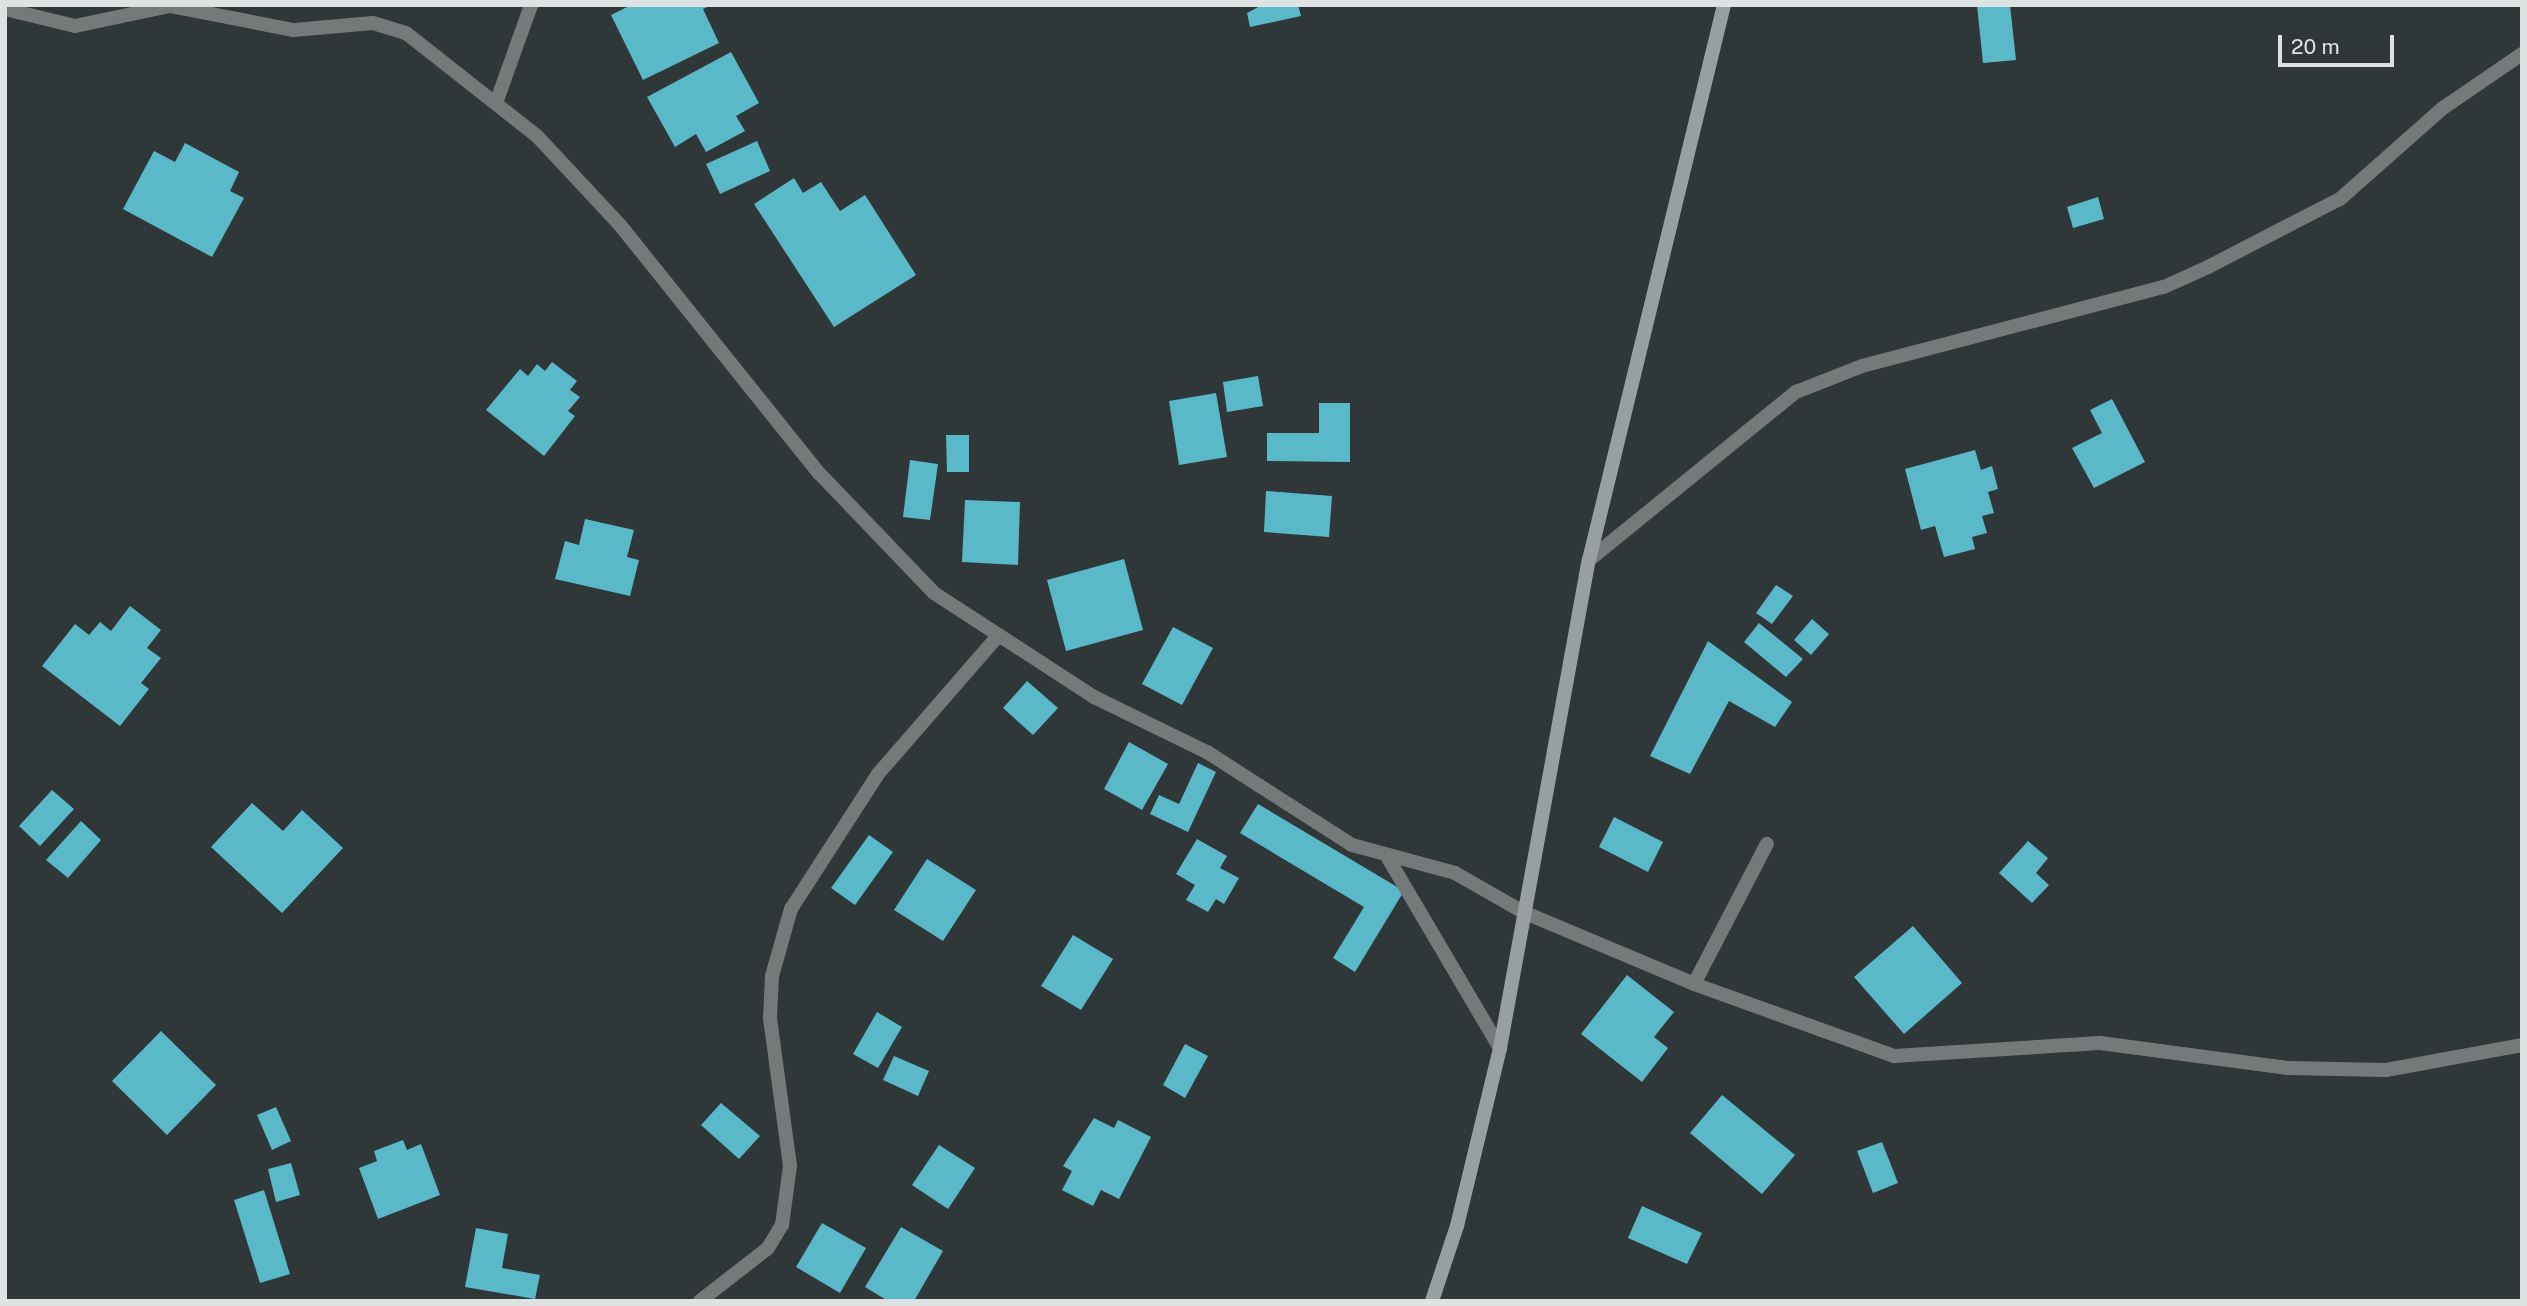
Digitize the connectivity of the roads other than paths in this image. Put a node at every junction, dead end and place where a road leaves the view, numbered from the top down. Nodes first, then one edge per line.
1 (531, 5) edge
2 (1724, 5) edge
3 (5, 9) edge
4 (2522, 54) edge
5 (496, 103) junction
6 (1590, 560) junction
7 (997, 637) junction
8 (1767, 844) dead end
9 (1388, 858) junction
10 (1523, 912) junction
11 (1694, 984) junction
12 (2522, 1045) edge
13 (1500, 1048) junction
14 (700, 1301) edge
15 (1432, 1301) edge

1 - 5 street
2 - 6 main road
3 - 5 street
4 - 6 street
5 - 7 street
6 - 10 main road
7 - 9 street
7 - 14 street
8 - 11 street
9 - 10 street
9 - 13 street
10 - 11 street
10 - 13 main road
11 - 12 street
13 - 15 main road

